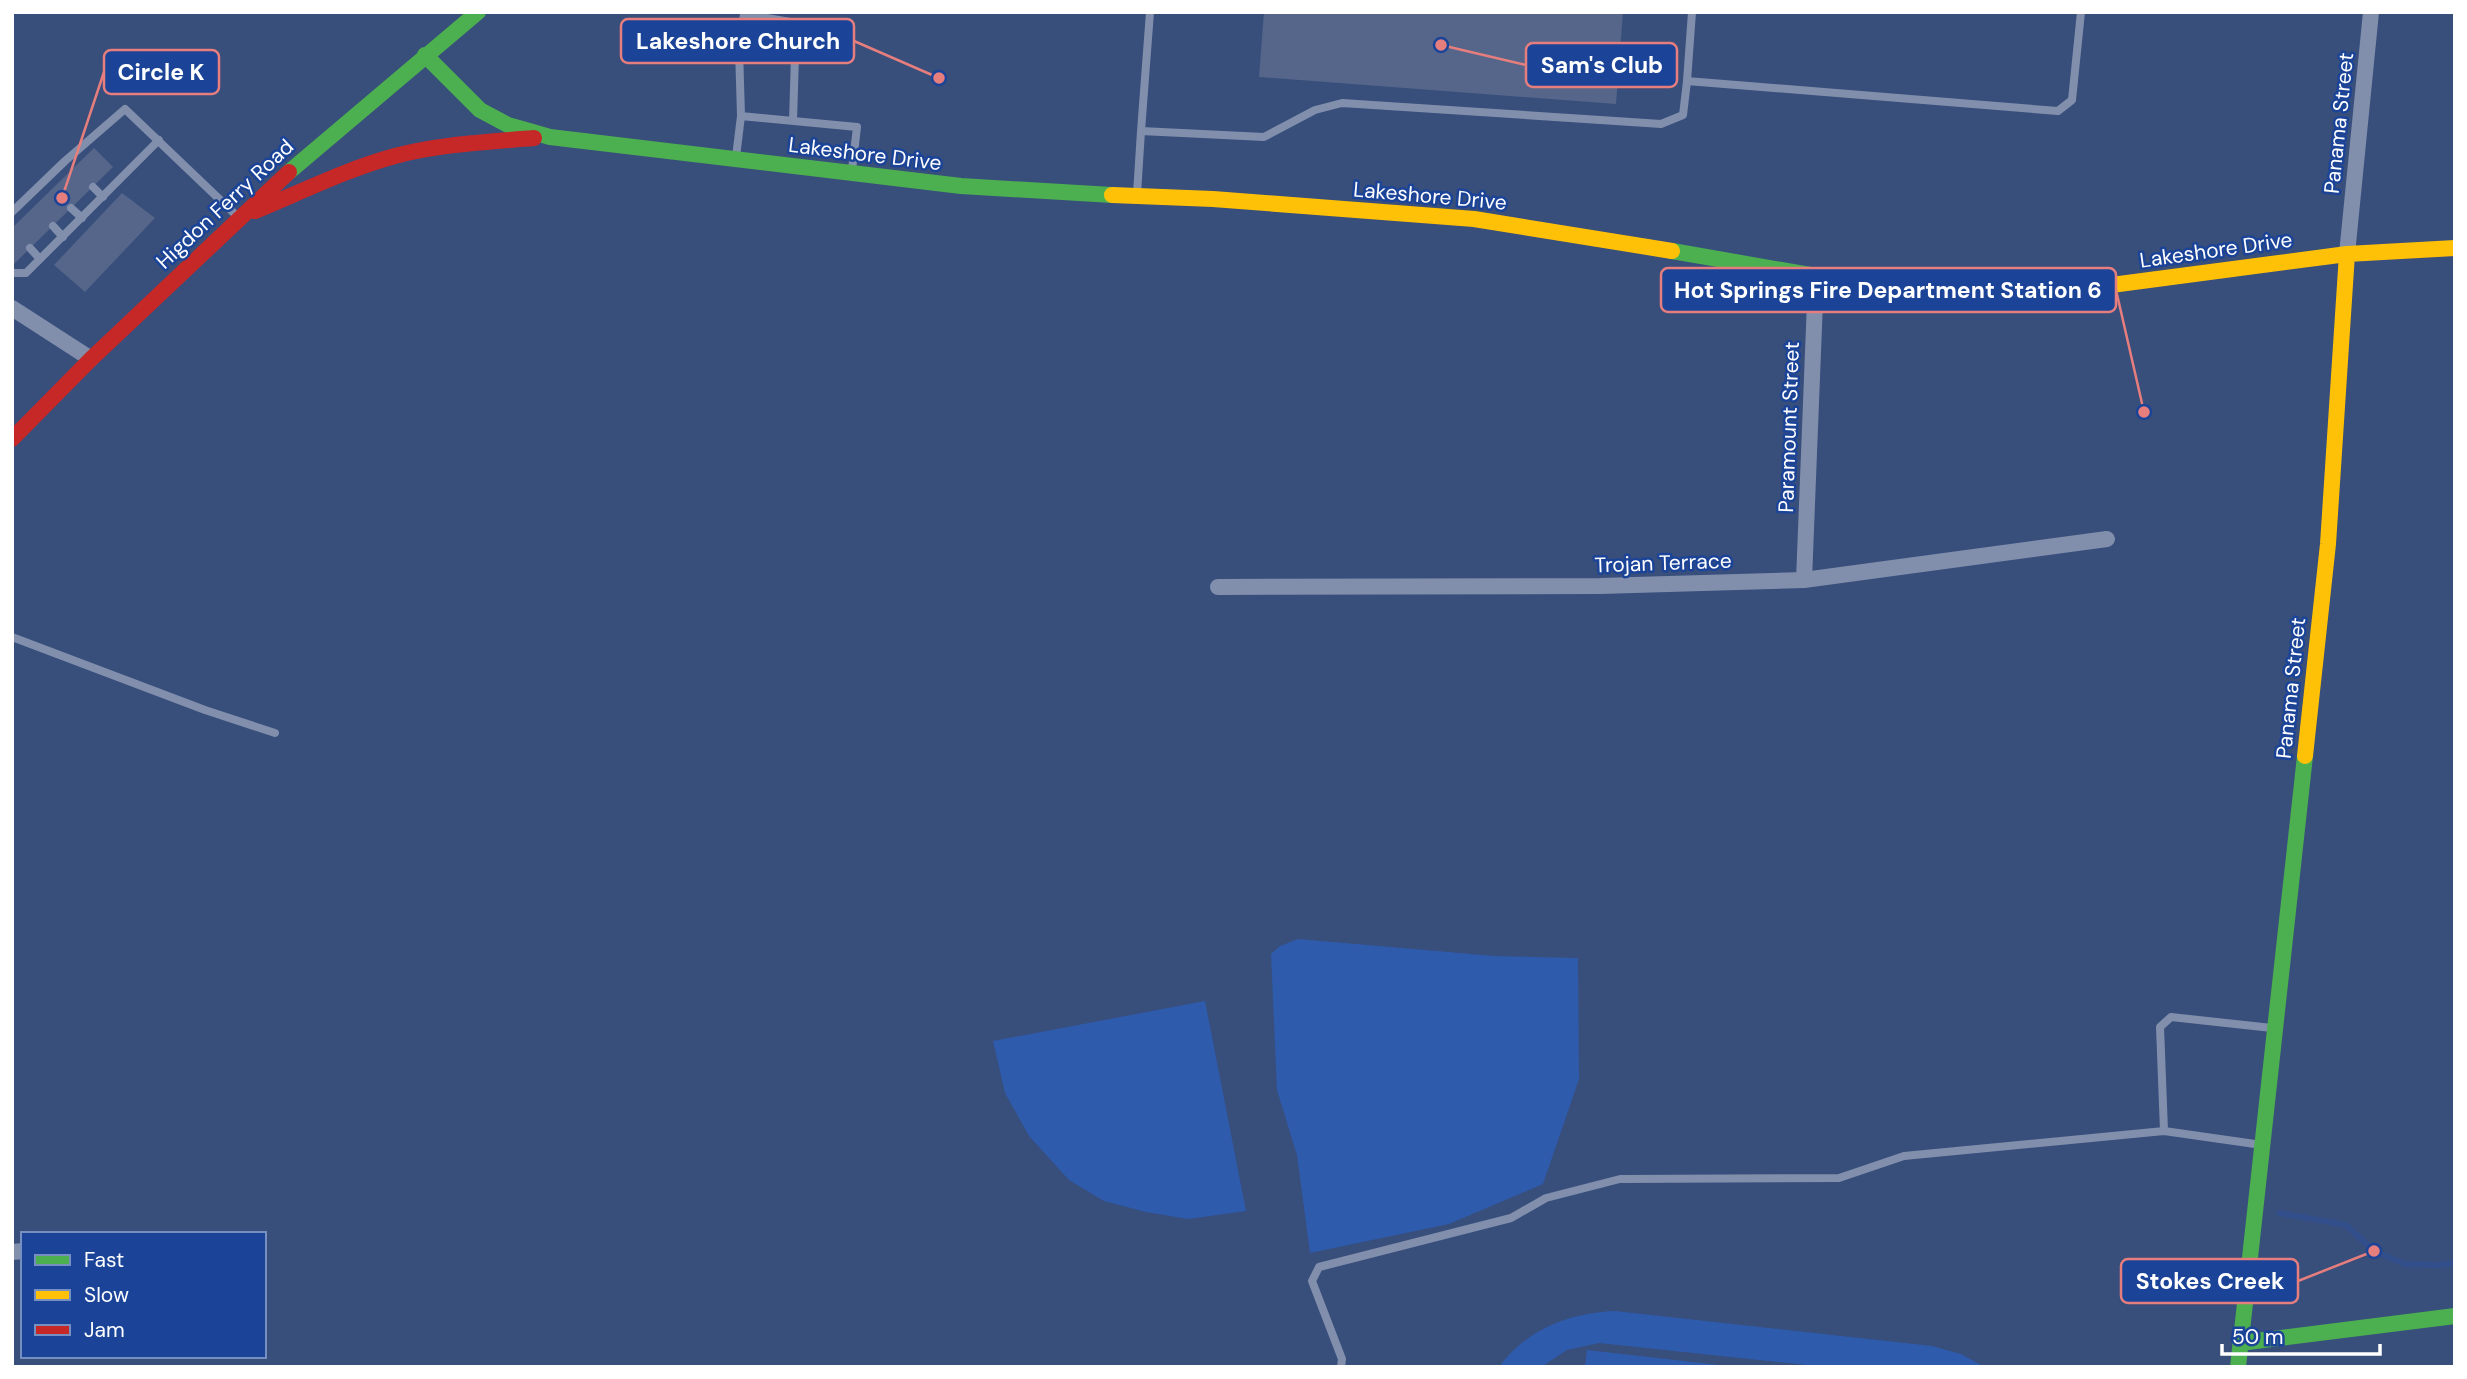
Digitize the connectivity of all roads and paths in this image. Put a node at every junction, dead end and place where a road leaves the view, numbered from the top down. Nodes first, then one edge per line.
1 (478, 12) edge
2 (1150, 12) edge
3 (1692, 12) edge
4 (2081, 12) edge
5 (2371, 12) edge
6 (425, 55) junction
7 (1687, 81) junction
8 (741, 116) junction
9 (793, 121) junction
10 (1141, 131) junction
11 (550, 137) junction
12 (159, 140) junction
13 (735, 159) junction
14 (65, 161) junction
15 (73, 168) dead end
16 (852, 173) junction
17 (43, 181) junction
18 (93, 187) dead end
19 (52, 189) dead end
20 (1136, 196) junction
21 (103, 197) junction
22 (25, 199) junction
23 (34, 207) dead end
24 (71, 208) dead end
25 (12, 212) edge
26 (82, 218) junction
27 (239, 218) junction
28 (52, 226) dead end
29 (63, 237) junction
30 (2455, 247) edge
31 (30, 248) dead end
32 (2347, 254) junction
33 (40, 259) junction
34 (12, 273) edge
35 (1816, 276) junction
36 (12, 308) edge
37 (91, 359) junction
38 (12, 439) edge
39 (2107, 539) dead end
40 (1804, 580) junction
41 (1218, 587) dead end
42 (12, 638) edge
43 (275, 733) dead end
44 (2275, 1028) junction
45 (2164, 1131) junction
46 (2262, 1146) junction
47 (2455, 1316) edge
48 (2240, 1343) junction
49 (1341, 1367) edge
50 (2238, 1367) edge

1 - 6 street, Higdon Ferry Road
2 - 10 lane
3 - 7 lane
4 - 7 lane
5 - 32 street, Panama Street
6 - 11 street, Lakeshore Drive
6 - 27 street, Higdon Ferry Road
7 - 10 lane
8 - 9 lane
8 - 9 lane
8 - 13 lane
9 - 16 lane
10 - 20 lane
11 - 13 street, Lakeshore Drive
11 - 27 street
12 - 14 lane
12 - 21 lane
12 - 27 lane
13 - 16 street, Lakeshore Drive
14 - 15 lane
14 - 17 lane
16 - 20 street, Lakeshore Drive
17 - 19 lane
17 - 22 lane
18 - 21 lane
20 - 35 street, Lakeshore Drive
21 - 26 lane
22 - 23 lane
22 - 25 lane
24 - 26 lane
26 - 29 lane
27 - 37 street, Higdon Ferry Road
28 - 29 lane
29 - 33 lane
30 - 32 street, Lakeshore Drive
31 - 33 lane
32 - 35 street, Lakeshore Drive
32 - 44 street, Panama Street
33 - 34 lane
35 - 40 street, Paramount Street
36 - 37 street
37 - 38 street, Higdon Ferry Road
39 - 40 street, Trojan Terrace
40 - 41 street, Trojan Terrace
42 - 43 lane
44 - 45 lane
44 - 46 street, Panama Street
45 - 46 lane
45 - 49 lane
46 - 48 street, Panama Street
47 - 48 street
48 - 50 street, Panama Street

